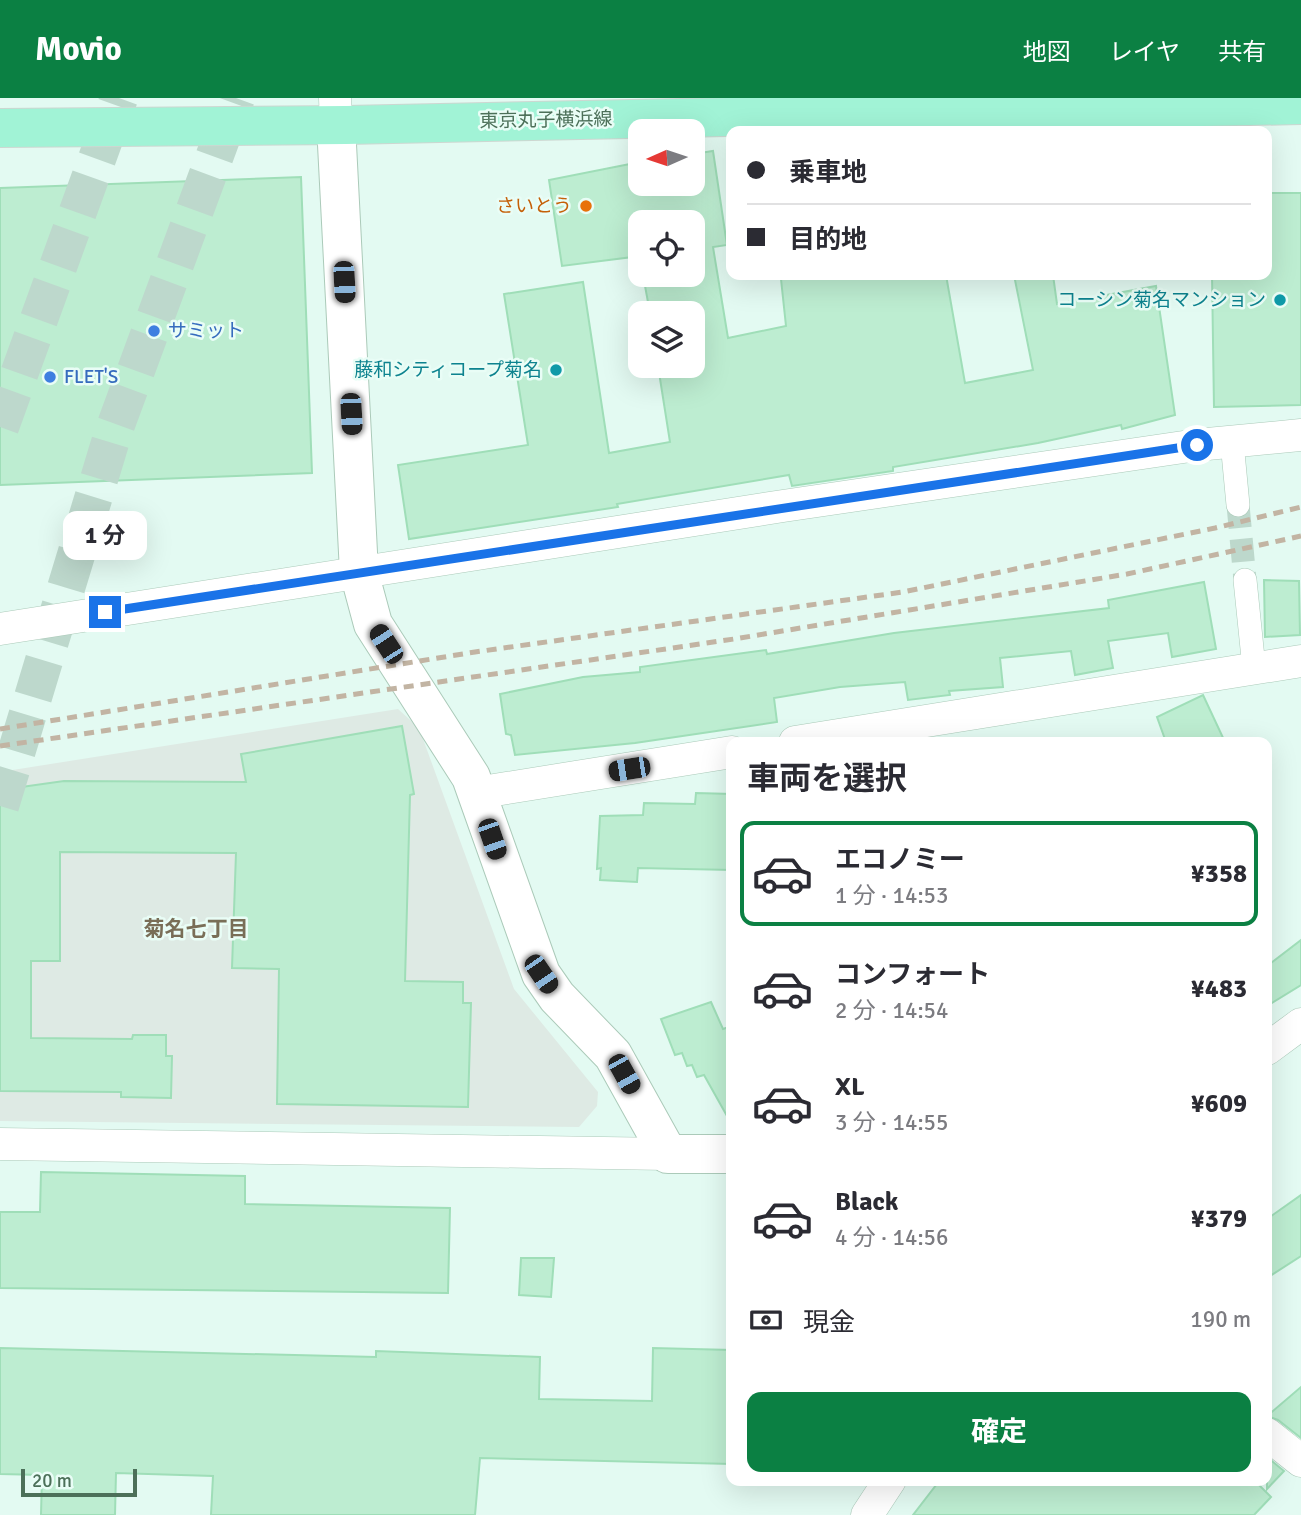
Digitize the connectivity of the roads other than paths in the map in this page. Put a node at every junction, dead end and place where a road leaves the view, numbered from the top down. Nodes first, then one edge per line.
1 (1301, 105) edge
2 (336, 111) edge
3 (0, 128) edge
4 (1301, 435) edge
5 (1232, 442) junction
6 (1238, 505) tunnel mouth
7 (359, 572) junction
8 (1245, 580) tunnel mouth
9 (0, 629) edge
10 (1301, 661) edge
11 (1254, 668) junction
12 (826, 737) edge
13 (726, 753) edge
14 (476, 793) junction
15 (1301, 1024) edge
16 (1272, 1045) edge
17 (0, 1144) edge
18 (668, 1154) junction
19 (726, 1154) edge
20 (1272, 1438) edge
21 (1301, 1461) edge
22 (886, 1486) edge
23 (867, 1515) edge

1 - 2 main road, 東京丸子横浜線
2 - 3 main road, 東京丸子横浜線
2 - 7 street
4 - 5 street
5 - 6 street
5 - 7 street
7 - 9 street
7 - 14 street
8 - 11 street
10 - 11 street
11 - 12 street
13 - 14 street
14 - 18 street
15 - 16 street
17 - 18 street
18 - 19 street
20 - 21 street
22 - 23 street

